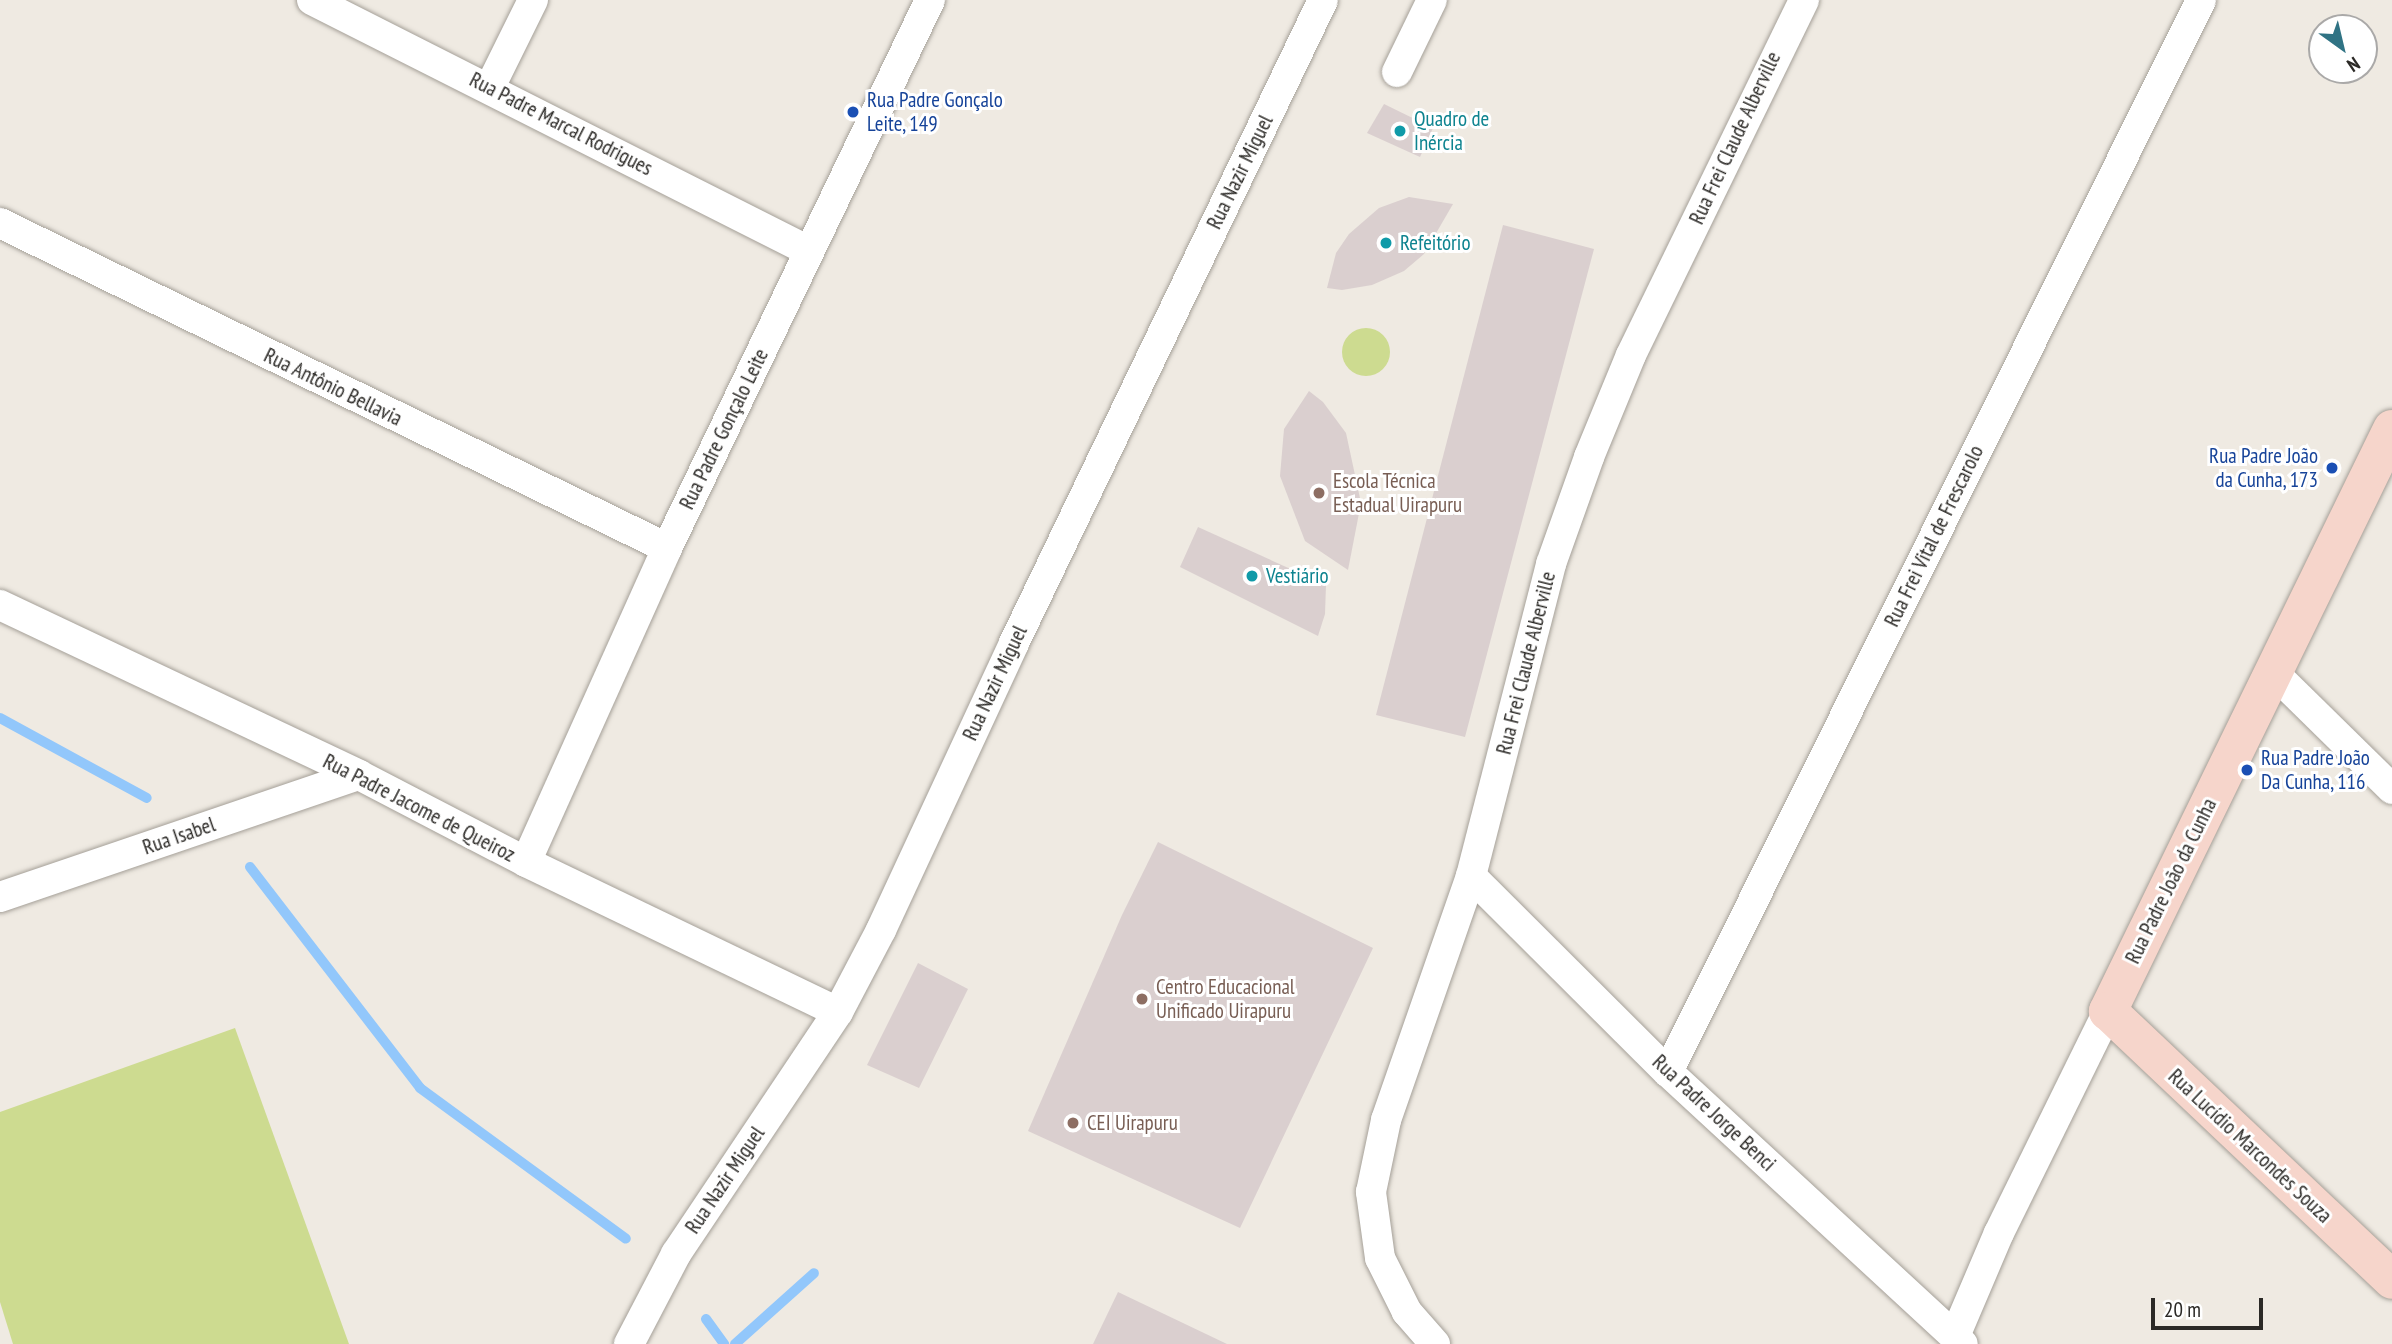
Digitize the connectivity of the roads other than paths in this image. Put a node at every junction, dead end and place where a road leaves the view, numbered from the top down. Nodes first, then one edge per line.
1 (312, 0) edge
2 (533, 0) edge
3 (930, 0) edge
4 (1323, 0) edge
5 (1432, 0) edge
6 (1788, 0) edge
7 (1804, 0) edge
8 (2201, 0) edge
9 (1787, 31) junction
10 (1397, 72) dead end
11 (489, 87) junction
12 (0, 223) edge
13 (809, 251) junction
14 (2392, 429) edge
15 (667, 548) junction
16 (0, 605) edge
17 (2273, 673) junction
18 (359, 775) junction
19 (2392, 789) edge
20 (526, 862) junction
21 (1471, 876) junction
22 (0, 897) edge
23 (2108, 1011) junction
24 (838, 1012) junction
25 (1668, 1072) junction
26 (2392, 1280) edge
27 (1959, 1340) edge
28 (629, 1344) edge
29 (1435, 1344) edge

1 - 11 street, Rua Padre Marcal Rodrigues
2 - 11 street
3 - 13 street, Rua Padre Gonçalo Leite
4 - 24 street, Rua Nazir Miguel
5 - 10 street
6 - 9 street
7 - 9 street, Rua Frei Claude Alberville
8 - 25 street, Rua Frei Vital de Frescarolo
9 - 21 street, Rua Frei Claude Alberville
11 - 13 street, Rua Padre Marcal Rodrigues
12 - 15 street, Rua Antônio Bellavia
13 - 15 street, Rua Padre Gonçalo Leite
14 - 17 street, Rua Padre João da Cunha
15 - 20 street, Rua Padre Gonçalo Leite
16 - 18 street, Rua Padre Jacome de Queiroz
17 - 19 street
17 - 23 street, Rua Padre João da Cunha
18 - 20 street, Rua Padre Jacome de Queiroz
18 - 22 street, Rua Isabel
20 - 24 street, Rua Padre Jacome de Queiroz
21 - 25 street, Rua Padre Jorge Benci
21 - 29 street, Rua Frei Claude Alberville
23 - 26 street, Rua Lucídio Marcondes Souza
23 - 27 street, Rua Padre João da Cunha
24 - 28 street, Rua Nazir Miguel
25 - 27 street, Rua Padre Jorge Benci

